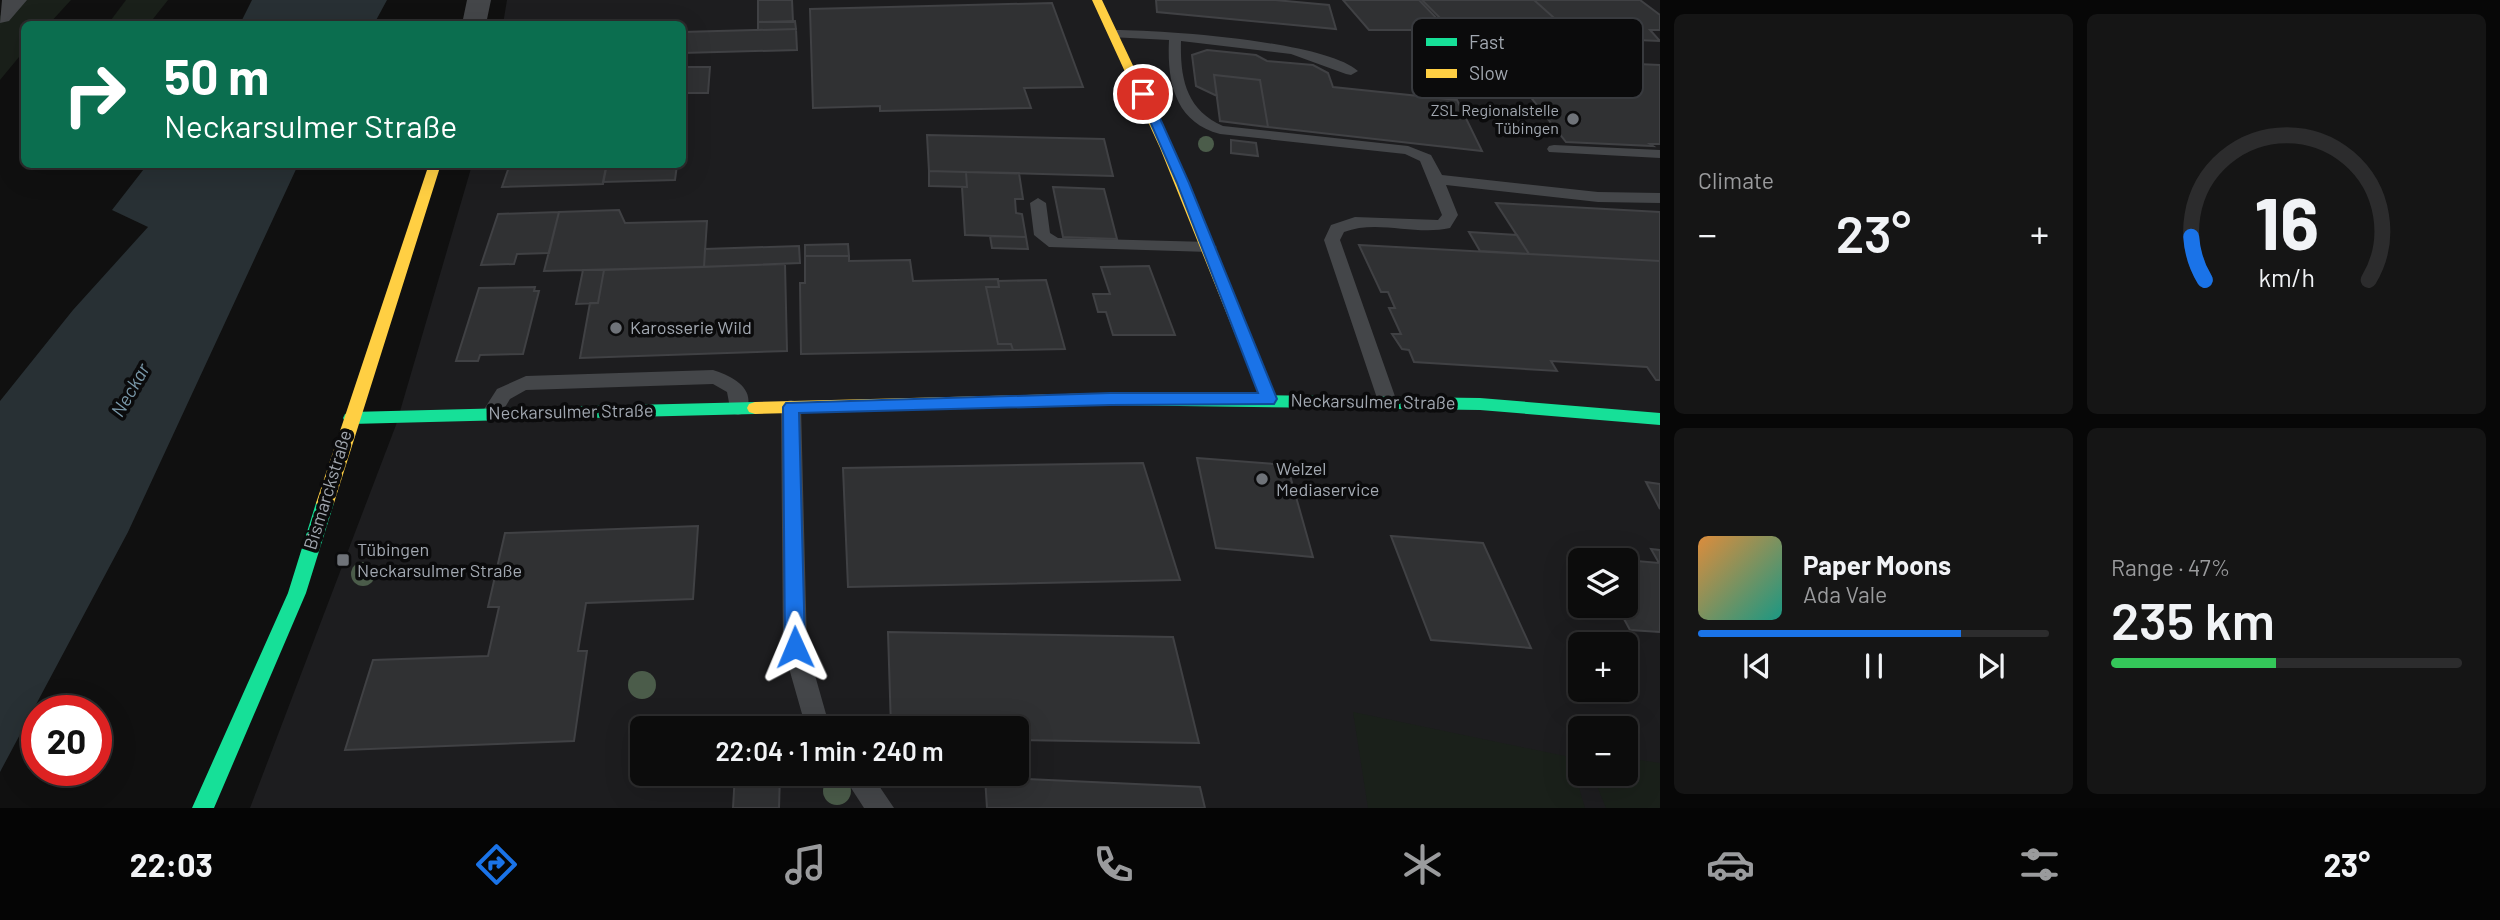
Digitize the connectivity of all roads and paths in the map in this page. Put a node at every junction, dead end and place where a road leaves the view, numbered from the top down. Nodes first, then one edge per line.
1 (15, 0) edge
2 (479, 0) edge
3 (1097, 0) edge
4 (0, 16) edge
5 (475, 21) edge
6 (1114, 34) junction
7 (1175, 38) junction
8 (1352, 71) dead end
9 (1553, 149) dead end
10 (1660, 154) edge
11 (434, 168) edge
12 (1436, 179) junction
13 (1660, 198) edge
14 (1038, 204) dead end
15 (1209, 247) junction
16 (1269, 399) junction
17 (1387, 402) junction
18 (791, 407) junction
19 (738, 408) junction
20 (491, 414) junction
21 (351, 418) junction
22 (1660, 419) edge
23 (814, 716) edge
24 (864, 786) edge
25 (203, 808) edge
26 (881, 808) edge

1 - 4 street
2 - 5 street
3 - 6 street
6 - 7 lane
6 - 15 street
7 - 8 lane
7 - 12 lane
9 - 10 lane
11 - 21 street, Bismarckstraße
12 - 13 lane
12 - 17 lane
14 - 15 lane
15 - 16 street
16 - 17 street, Neckarsulmer Straße
16 - 18 street, Neckarsulmer Straße
17 - 22 street, Neckarsulmer Straße
18 - 19 street, Neckarsulmer Straße
18 - 23 lane
19 - 20 street, Neckarsulmer Straße
19 - 20 lane
20 - 21 street, Neckarsulmer Straße
21 - 25 street, Bismarckstraße
24 - 26 lane

